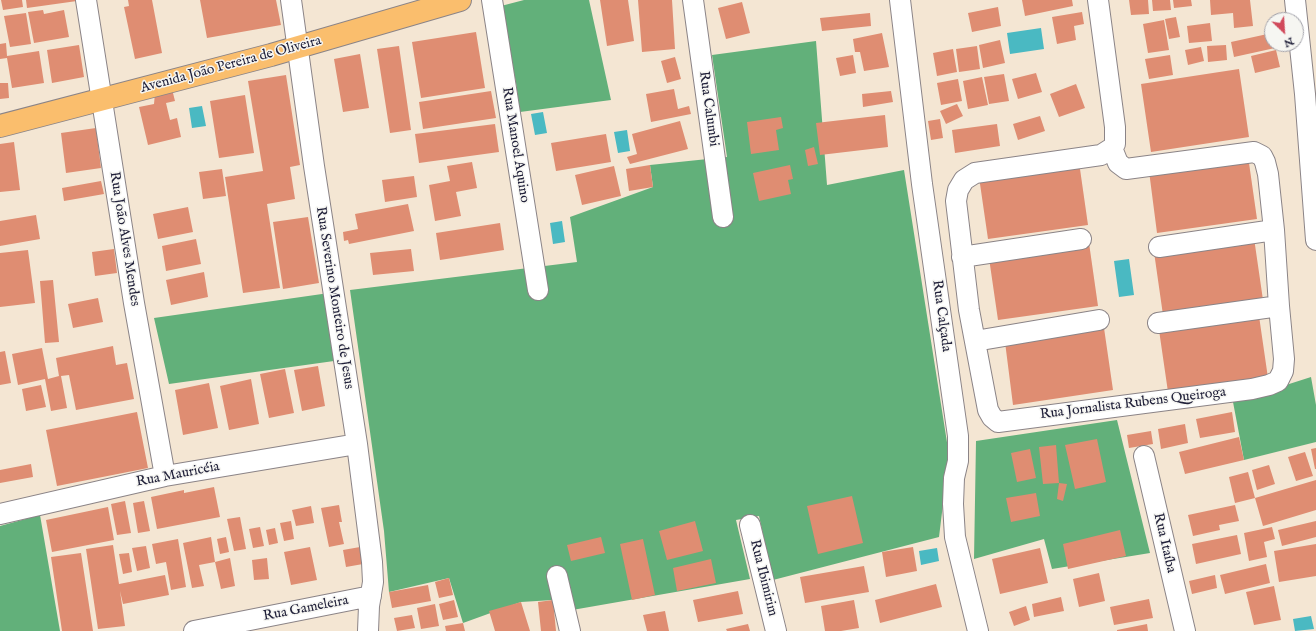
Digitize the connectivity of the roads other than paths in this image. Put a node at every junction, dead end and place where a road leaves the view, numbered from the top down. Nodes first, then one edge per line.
1 (86, 0) edge
2 (291, 0) edge
3 (460, 0) edge
4 (492, 0) edge
5 (693, 0) edge
6 (900, 0) edge
7 (1098, 0) edge
8 (1295, 0) edge
9 (297, 47) junction
10 (101, 100) junction
11 (0, 126) edge
12 (1112, 148) junction
13 (723, 217) dead end
14 (1274, 230) junction
15 (1081, 239) dead end
16 (1316, 240) edge
17 (1159, 247) dead end
18 (962, 257) junction
19 (538, 290) dead end
20 (1279, 306) junction
21 (1099, 320) dead end
22 (1158, 323) dead end
23 (975, 341) junction
24 (357, 444) junction
25 (1144, 456) dead end
26 (165, 476) junction
27 (0, 514) edge
28 (750, 525) dead end
29 (557, 576) dead end
30 (371, 596) junction
31 (194, 631) edge
32 (368, 631) edge
33 (570, 631) edge
34 (776, 631) edge
35 (978, 631) edge
36 (1185, 631) edge

1 - 10 street, Rua João Alves Mendes
2 - 9 street, Rua Severino Monteiro de Jesus
3 - 9 main road, Avenida João Pereira de Oliveira
4 - 19 street, Rua Manoel Aquino
5 - 13 street, Rua Calumbi
6 - 35 street, Rua Calçada
7 - 12 street
8 - 16 street
9 - 10 main road, Avenida João Pereira de Oliveira
9 - 24 street, Rua Severino Monteiro de Jesus
10 - 11 main road, Avenida João Pereira de Oliveira
10 - 26 street, Rua João Alves Mendes
12 - 14 street, Rua Jornalista Rubens Queiroga
12 - 18 street, Rua Jornalista Rubens Queiroga
14 - 17 street
14 - 20 street, Rua Jornalista Rubens Queiroga
15 - 18 street
18 - 23 street, Rua Jornalista Rubens Queiroga
20 - 22 street
20 - 23 street, Rua Jornalista Rubens Queiroga
21 - 23 street
24 - 26 street, Rua Mauricéia
24 - 30 street, Rua Severino Monteiro de Jesus
25 - 36 street, Rua Itaíba
26 - 27 street, Rua Mauricéia
28 - 34 street, Rua Ibimirim
29 - 33 street
30 - 31 street, Rua Gameleira
30 - 32 street, Rua Severino Monteiro de Jesus

